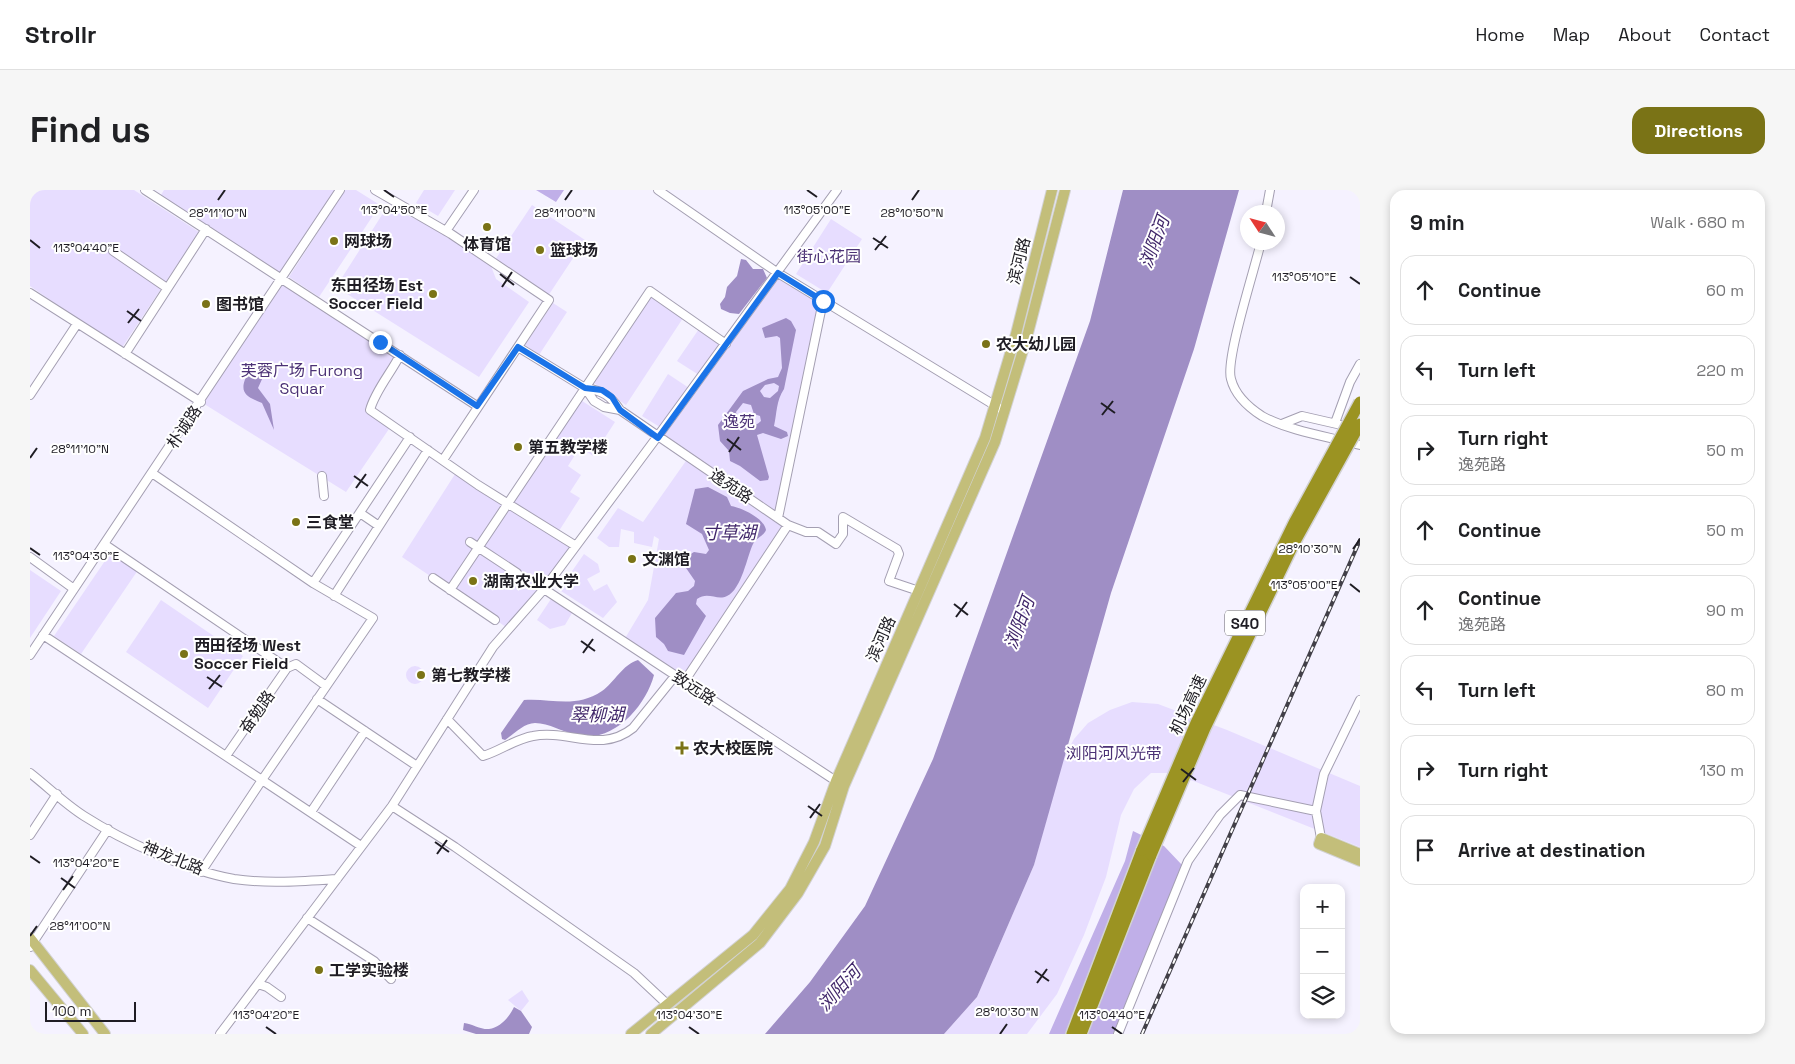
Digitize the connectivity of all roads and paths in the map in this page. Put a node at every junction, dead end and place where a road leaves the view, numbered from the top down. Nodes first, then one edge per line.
1 (145, 190) edge
2 (340, 190) edge
3 (375, 190) edge
4 (474, 190) edge
5 (658, 190) edge
6 (837, 190) edge
7 (1052, 190) edge
8 (1065, 190) edge
9 (1270, 190) edge
10 (158, 194) edge
11 (1267, 205) edge
12 (206, 229) junction
13 (448, 232) junction
14 (1259, 250) edge
15 (113, 251) dead end
16 (778, 273) junction
17 (281, 278) junction
18 (167, 288) junction
19 (33, 295) edge
20 (823, 301) junction
21 (30, 304) edge
22 (77, 324) junction
23 (726, 344) junction
24 (518, 347) junction
25 (125, 354) junction
26 (400, 355) junction
27 (1360, 364) edge
28 (585, 388) junction
29 (30, 395) edge
30 (201, 402) junction
31 (1360, 402) edge
32 (477, 406) junction
33 (995, 406) junction
34 (620, 410) junction
35 (1004, 411) junction
36 (1335, 423) junction
37 (1282, 424) junction
38 (1360, 424) edge
39 (1360, 430) edge
40 (410, 438) junction
41 (658, 438) junction
42 (1360, 445) edge
43 (428, 450) junction
44 (443, 460) junction
45 (152, 473) junction
46 (322, 476) dead end
47 (324, 496) dead end
48 (507, 503) junction
49 (360, 513) junction
50 (778, 518) junction
51 (788, 525) junction
52 (379, 526) junction
53 (470, 542) dead end
54 (104, 544) junction
55 (576, 546) junction
56 (478, 547) junction
57 (30, 558) edge
58 (517, 573) dead end
59 (433, 578) dead end
60 (313, 583) junction
61 (74, 589) junction
62 (544, 589) junction
63 (450, 590) junction
64 (919, 591) junction
65 (334, 596) junction
66 (495, 620) dead end
67 (43, 635) junction
68 (30, 655) edge
69 (287, 668) junction
70 (675, 676) junction
71 (684, 682) junction
72 (326, 686) junction
73 (317, 699) junction
74 (1360, 700) edge
75 (447, 719) junction
76 (365, 731) junction
77 (226, 756) junction
78 (417, 766) junction
79 (30, 773) edge
80 (262, 780) junction
81 (840, 783) junction
82 (57, 794) junction
83 (392, 806) junction
84 (1316, 811) junction
85 (311, 812) junction
86 (108, 829) junction
87 (30, 835) edge
88 (1321, 838) junction
89 (361, 846) junction
90 (1146, 853) junction
91 (1360, 854) edge
92 (1360, 861) edge
93 (201, 872) junction
94 (337, 878) junction
95 (308, 918) junction
96 (31, 943) edge
97 (30, 970) edge
98 (391, 979) dead end
99 (258, 984) junction
100 (281, 997) dead end
101 (668, 1004) junction
102 (83, 1034) edge
103 (105, 1034) edge
104 (220, 1034) edge
105 (631, 1034) edge
106 (651, 1034) edge
107 (1072, 1034) edge
108 (1081, 1034) edge
109 (1118, 1034) edge

1 - 10 street
2 - 17 street, 朴诚路
3 - 13 street
4 - 13 street
5 - 16 street
6 - 16 street
7 - 33 main road, 滨河路
8 - 35 main road, 滨河路
9 - 11 street
10 - 12 street
12 - 17 street
12 - 18 street
13 - 24 street
14 - 37 street
15 - 18 street
16 - 20 street
16 - 23 street
17 - 26 street
17 - 30 street, 朴诚路
18 - 25 street
19 - 21 street
19 - 22 street
20 - 33 street
20 - 50 street
22 - 25 street
22 - 29 street
23 - 28 street
23 - 41 street
24 - 28 street, 逸苑路
24 - 32 street
25 - 30 street
26 - 32 street
26 - 40 street
27 - 36 street
28 - 34 street, 逸苑路
28 - 34 street
28 - 48 street
30 - 45 street, 朴诚路
31 - 90 highway, 机场高速 / S40, bridge
32 - 44 street
33 - 35 street
33 - 64 main road, 滨河路
34 - 41 street, 逸苑路
35 - 81 main road, 滨河路
36 - 37 street
36 - 39 street
37 - 42 street
38 - 90 highway, 机场高速 / S40, bridge
40 - 43 street
40 - 49 street
41 - 50 street, 逸苑路
41 - 55 street
43 - 44 street
43 - 52 street
44 - 48 street
45 - 54 street, 朴诚路
45 - 60 street
46 - 47 street
48 - 55 street
48 - 56 street
49 - 52 street
49 - 60 street
50 - 51 street, 逸苑路
51 - 64 street, 逸苑路
51 - 71 street
52 - 65 street
53 - 56 street
54 - 61 street, 朴诚路
54 - 69 street
55 - 62 street
56 - 58 street
56 - 63 street
57 - 61 street
59 - 63 street
60 - 65 street
61 - 67 street, 朴诚路
62 - 70 street, 致远路
62 - 75 street
63 - 66 street
64 - 81 main road, 滨河路
65 - 72 street
67 - 68 street, 朴诚路
67 - 77 street
69 - 72 street
69 - 77 street, 奋勉路
70 - 71 street, 致远路
70 - 75 street
71 - 81 street, 致远路
72 - 73 street
73 - 76 street
73 - 80 street
74 - 84 street
75 - 78 street
76 - 78 street
76 - 85 street
77 - 80 street
78 - 83 street
79 - 82 street, 神龙北路
80 - 85 street
80 - 93 street
81 - 101 main road, 滨河路
81 - 106 main road, 滨河路
82 - 86 street, 神龙北路
82 - 87 street
83 - 89 street
83 - 101 street
84 - 88 street
84 - 109 street
85 - 89 street
86 - 93 street, 神龙北路
86 - 96 street
88 - 91 main road
88 - 92 main road
89 - 94 street
90 - 107 highway, 机场高速 / S40
90 - 108 highway, 机场高速 / S40
93 - 94 street, 神龙北路
94 - 95 street
95 - 98 street
95 - 99 street
96 - 103 main road
97 - 102 main road
99 - 100 street
99 - 104 street
101 - 105 main road, 滨河路

